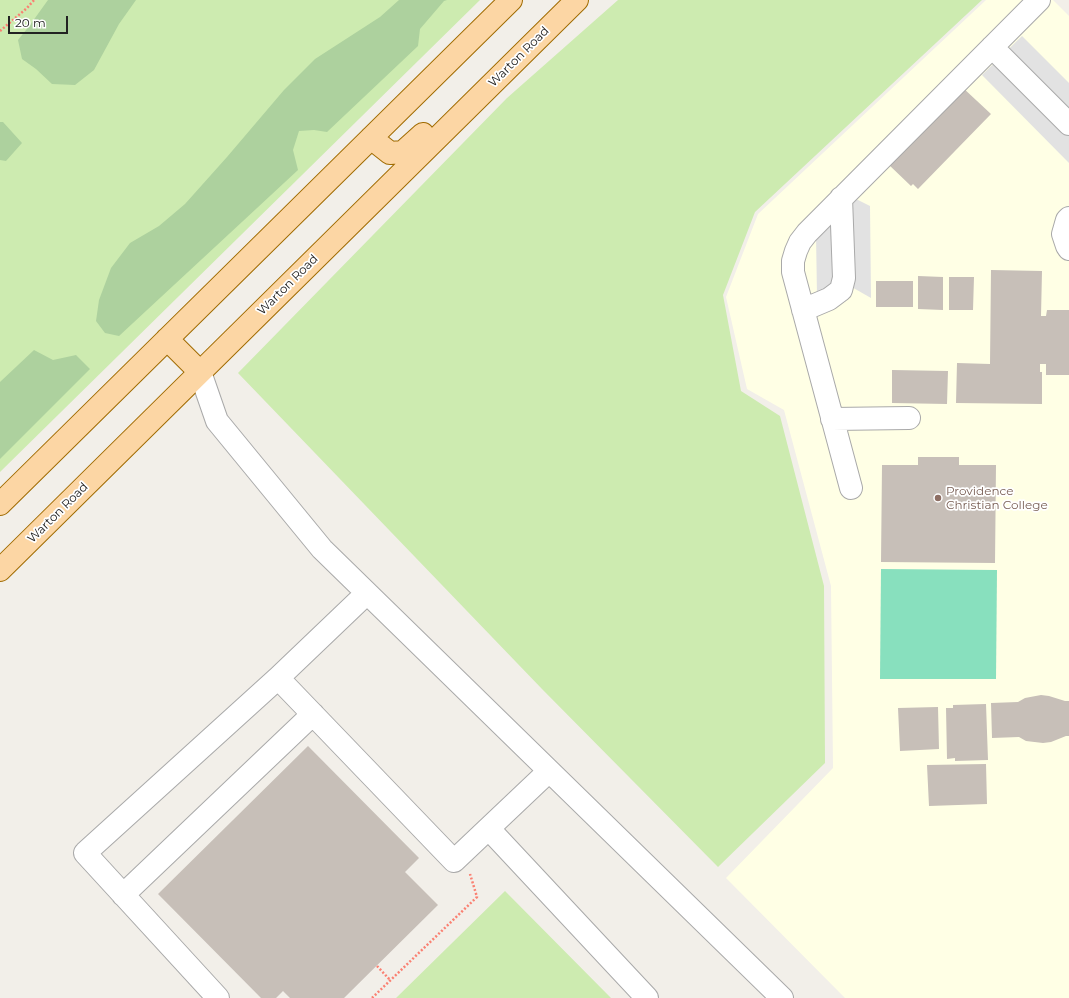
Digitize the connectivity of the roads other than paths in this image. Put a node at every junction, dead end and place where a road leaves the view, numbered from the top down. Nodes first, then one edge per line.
1 (511, 0) edge
2 (577, 0) edge
3 (1039, 0) edge
4 (538, 39) junction
5 (992, 47) junction
6 (1069, 124) edge
7 (371, 138) junction
8 (841, 198) junction
9 (1069, 218) edge
10 (1069, 248) edge
11 (803, 310) junction
12 (167, 340) junction
13 (200, 372) junction
14 (909, 418) dead end
15 (832, 419) junction
16 (851, 488) dead end
17 (0, 504) edge
18 (0, 570) edge
19 (367, 593) junction
20 (278, 678) junction
21 (313, 714) junction
22 (549, 771) junction
23 (488, 829) junction
24 (123, 895) junction
25 (218, 998) edge
26 (647, 998) edge
27 (782, 998) edge

1 - 7 main road
2 - 4 main road, Warton Road
3 - 5 lane
4 - 7 main road
4 - 13 main road, Warton Road
5 - 6 lane
5 - 8 lane
7 - 12 main road
8 - 11 lane
8 - 11 lane
9 - 10 lane
11 - 15 lane
12 - 13 main road
12 - 17 main road
13 - 18 main road, Warton Road
13 - 19 lane
14 - 15 lane
15 - 16 lane
19 - 20 lane
19 - 22 lane
20 - 21 lane
20 - 24 lane
21 - 23 lane
21 - 24 lane
22 - 23 lane
22 - 27 lane
23 - 26 lane
24 - 25 lane

